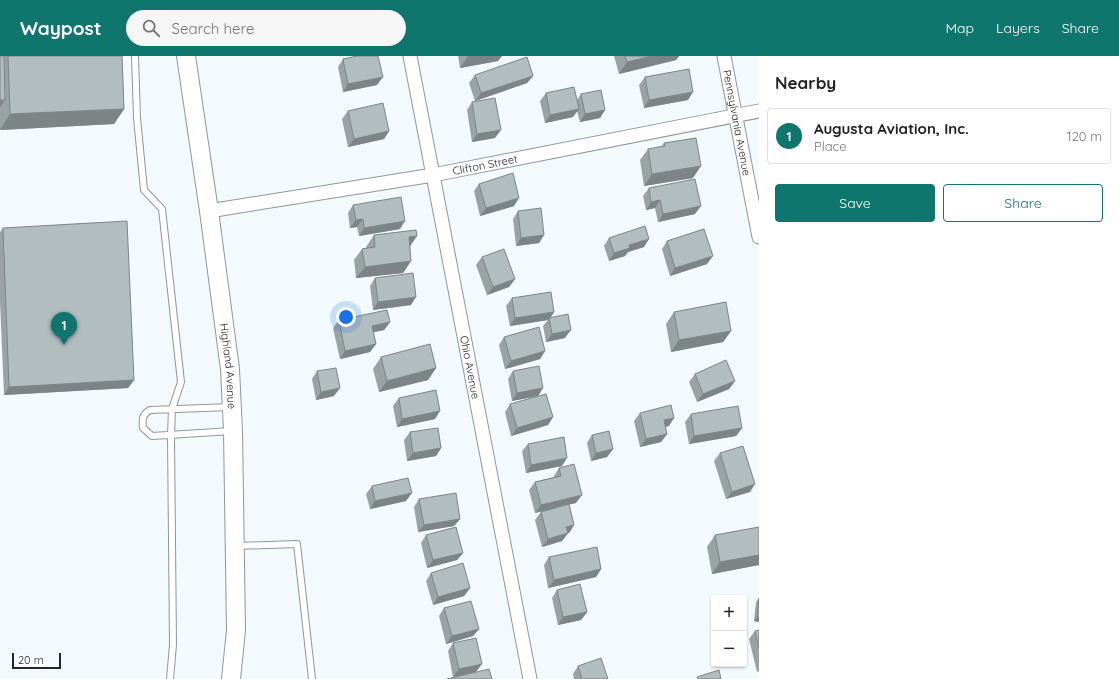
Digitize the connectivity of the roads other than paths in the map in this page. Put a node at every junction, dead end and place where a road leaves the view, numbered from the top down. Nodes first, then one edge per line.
1 (135, 56) edge
2 (186, 56) edge
3 (410, 56) edge
4 (724, 56) edge
5 (759, 112) edge
6 (735, 116) junction
7 (433, 175) junction
8 (209, 211) junction
9 (759, 237) edge
10 (231, 407) junction
11 (172, 409) junction
12 (233, 430) junction
13 (171, 435) junction
14 (235, 546) junction
15 (170, 679) edge
16 (231, 679) edge
17 (312, 679) edge
18 (530, 679) edge

1 - 11 lane
2 - 8 main road, Highland Avenue
3 - 7 street, Ohio Avenue
4 - 6 street, Pennsylvania Avenue
5 - 6 street, Clifton Street
6 - 7 street, Clifton Street
6 - 9 street, Pennsylvania Avenue
7 - 8 street, Clifton Street
7 - 18 street, Ohio Avenue
8 - 10 main road, Highland Avenue
10 - 11 lane
10 - 12 main road, Highland Avenue
11 - 13 lane
11 - 13 lane
12 - 13 lane
12 - 14 main road, Highland Avenue
13 - 15 lane
14 - 16 main road, Highland Avenue
14 - 17 lane

